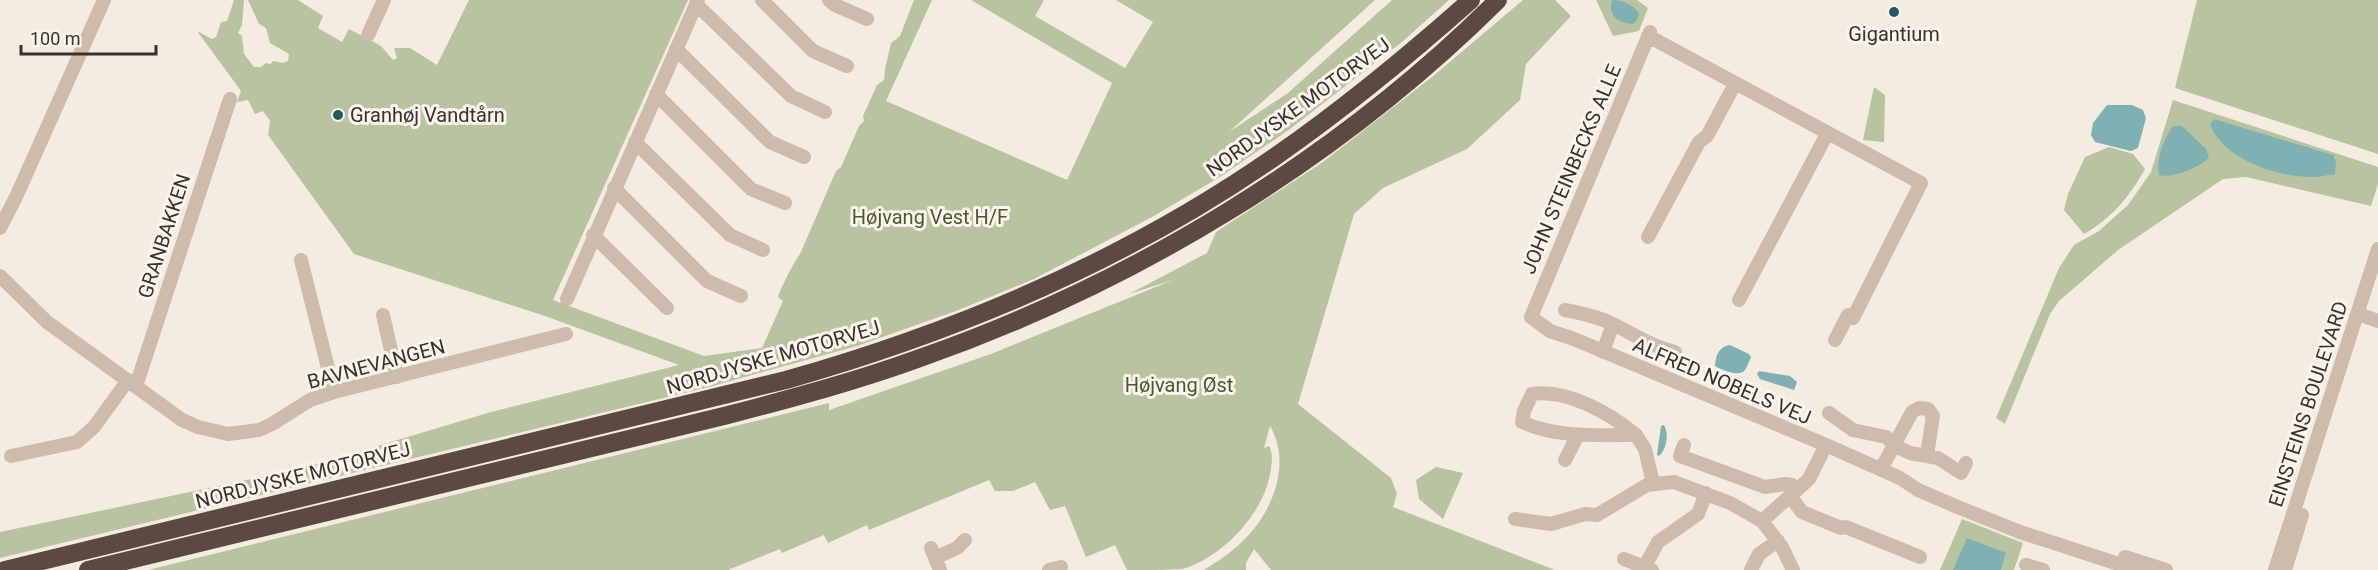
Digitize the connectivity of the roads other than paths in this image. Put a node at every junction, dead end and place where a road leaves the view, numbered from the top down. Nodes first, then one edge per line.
1 (104, 0) edge
2 (384, 0) edge
3 (762, 0) edge
4 (829, 0) edge
5 (1459, 0) edge
6 (1471, 0) edge
7 (1498, 0) edge
8 (697, 2) edge
9 (867, 19) dead end
10 (369, 35) dead end
11 (676, 50) junction
12 (847, 66) dead end
13 (1734, 84) junction
14 (656, 94) junction
15 (230, 99) dead end
16 (825, 112) dead end
17 (1328, 119) junction
18 (1827, 134) junction
19 (635, 142) junction
20 (804, 157) dead end
21 (614, 188) junction
22 (785, 202) dead end
23 (0, 228) edge
24 (593, 235) junction
25 (1648, 237) dead end
26 (2378, 249) edge
27 (763, 250) dead end
28 (301, 260) dead end
29 (2378, 275) edge
30 (0, 276) edge
31 (741, 296) dead end
32 (567, 299) dead end
33 (1739, 300) dead end
34 (667, 308) dead end
35 (1565, 310) dead end
36 (383, 315) dead end
37 (1531, 317) joint
38 (2367, 317) edge
39 (1613, 324) junction
40 (566, 334) dead end
41 (1835, 340) dead end
42 (1603, 352) junction
43 (1675, 352) dead end
44 (397, 377) junction
45 (132, 383) junction
46 (334, 392) junction
47 (1829, 413) dead end
48 (1578, 435) junction
49 (1636, 435) junction
50 (1894, 443) junction
51 (1826, 445) junction
52 (1927, 455) junction
53 (11, 456) dead end
54 (1680, 456) dead end
55 (1565, 460) dead end
56 (1966, 463) dead end
57 (1881, 469) junction
58 (1653, 483) junction
59 (1706, 493) junction
60 (1793, 493) junction
61 (1515, 519) dead end
62 (1762, 521) junction
63 (965, 540) dead end
64 (1778, 541) junction
65 (1920, 557) dead end
66 (935, 559) edge
67 (1624, 559) dead end
68 (2106, 561) edge
69 (2026, 565) dead end
70 (1649, 568) edge
71 (5, 570) edge
72 (88, 570) edge
73 (1751, 570) edge
74 (1793, 570) edge
75 (2043, 570) edge
76 (2137, 570) edge
77 (2166, 570) edge
78 (2274, 570) edge
79 (2285, 570) edge

1 - 23 street
2 - 10 street
3 - 12 street
4 - 9 street
5 - 17 highway
6 - 17 highway, NORDJYSKE MOTORVEJ
7 - 72 highway, NORDJYSKE MOTORVEJ
8 - 11 street
8 - 16 street
11 - 14 street
11 - 20 street
13 - 18 street, JOHN STEINBECKS ALLE
13 - 25 street
13 - 37 street, JOHN STEINBECKS ALLE
14 - 19 street
14 - 22 street
15 - 45 street, GRANBAKKEN
17 - 71 highway, NORDJYSKE MOTORVEJ
18 - 33 street
18 - 41 street, JOHN STEINBECKS ALLE
19 - 21 street
19 - 27 street
21 - 24 street
21 - 31 street
24 - 32 street
24 - 34 street
26 - 38 street, EINSTEINS BOULEVARD
28 - 46 street
29 - 38 street, EINSTEINS BOULEVARD
30 - 45 street, BAVNEVANGEN
35 - 39 street
36 - 44 street
37 - 42 street, ALFRED NOBELS VEJ
38 - 78 street, EINSTEINS BOULEVARD
38 - 79 street, EINSTEINS BOULEVARD
39 - 42 street
39 - 43 street
40 - 44 street, BAVNEVANGEN
42 - 51 street, ALFRED NOBELS VEJ
44 - 46 street, BAVNEVANGEN
45 - 46 street, BAVNEVANGEN
45 - 53 street, GRANBAKKEN
47 - 50 street
48 - 49 street
48 - 49 street
48 - 55 street
49 - 58 street
50 - 52 street
50 - 52 street
50 - 57 street
51 - 57 street, ALFRED NOBELS VEJ
51 - 60 street
52 - 56 street
54 - 60 street
57 - 68 street, ALFRED NOBELS VEJ
58 - 59 street
58 - 61 street
59 - 62 street
59 - 70 street
60 - 62 street
60 - 65 street
62 - 64 street
63 - 66 street
64 - 73 street
64 - 74 street
67 - 70 street
68 - 76 street, ALFRED NOBELS VEJ
68 - 77 street, ALFRED NOBELS VEJ
69 - 75 street

